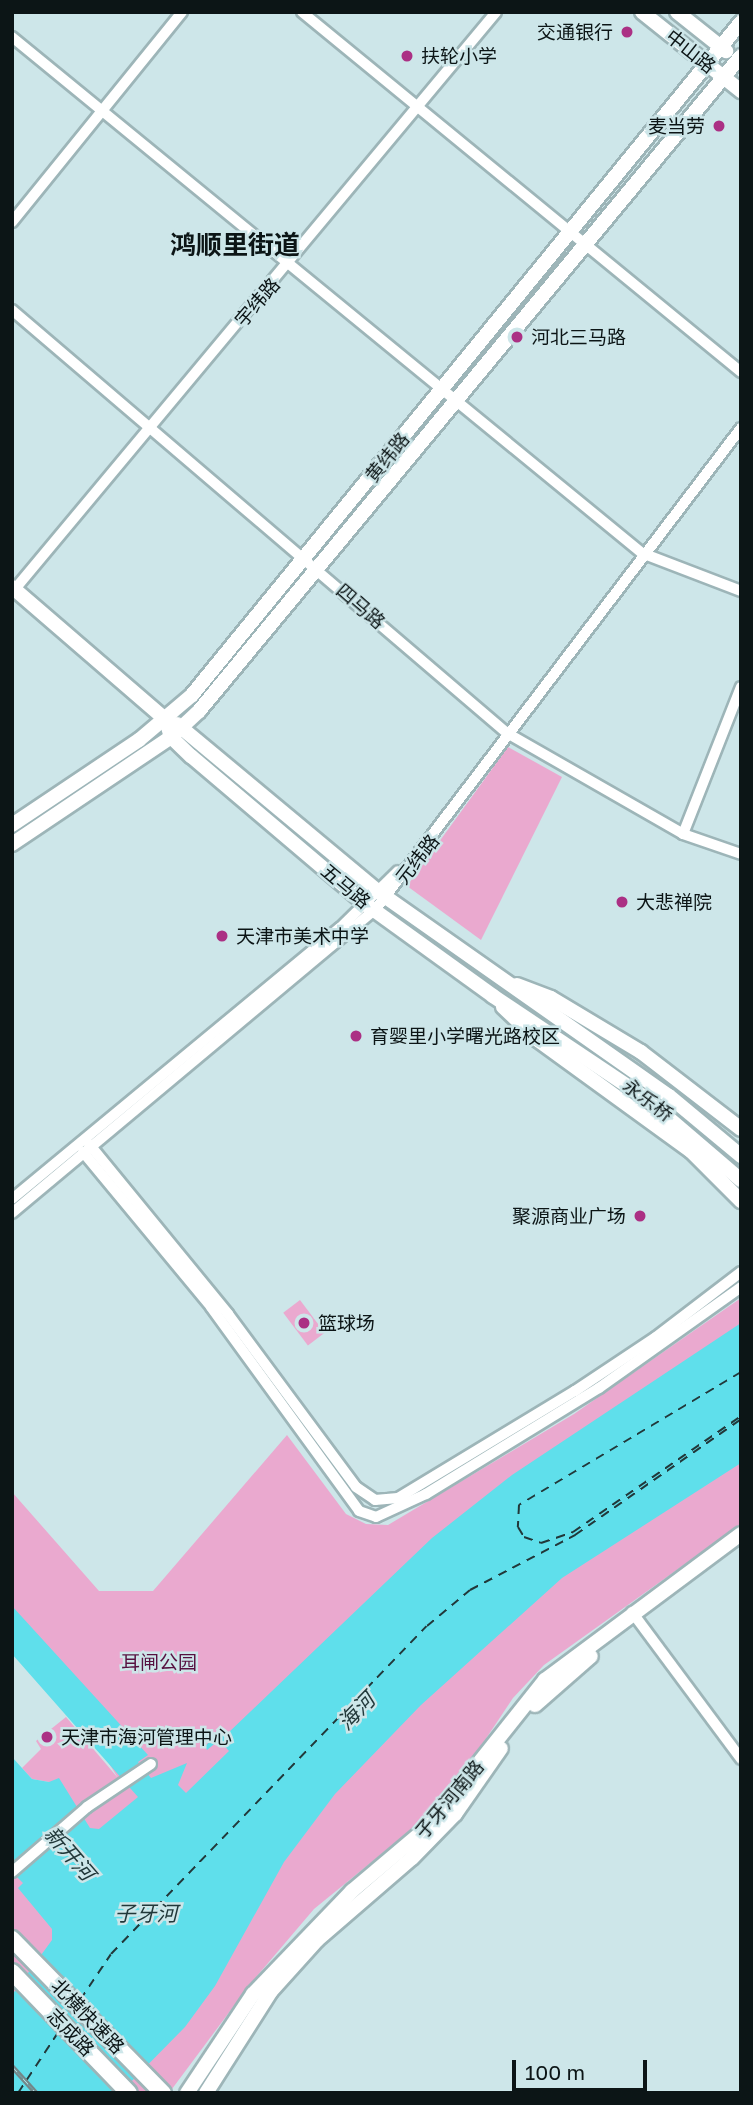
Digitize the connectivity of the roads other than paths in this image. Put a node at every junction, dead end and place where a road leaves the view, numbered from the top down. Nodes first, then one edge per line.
1 (182, 12) edge
2 (302, 12) edge
3 (496, 12) edge
4 (642, 12) edge
5 (677, 12) edge
6 (741, 22) edge
7 (12, 37) edge
8 (721, 46) junction
9 (740, 60) edge
10 (708, 64) junction
11 (724, 77) junction
12 (741, 91) edge
13 (101, 108) junction
14 (417, 108) junction
15 (12, 222) edge
16 (572, 232) junction
17 (585, 243) junction
18 (291, 262) junction
19 (12, 310) edge
20 (741, 372) edge
21 (443, 388) junction
22 (455, 401) junction
23 (741, 421) edge
24 (149, 426) junction
25 (741, 428) edge
26 (642, 553) junction
27 (305, 558) junction
28 (318, 568) junction
29 (13, 588) edge
30 (741, 592) edge
31 (741, 597) edge
32 (741, 687) edge
33 (166, 720) junction
34 (183, 727) junction
35 (509, 734) junction
36 (171, 737) junction
37 (12, 825) edge
38 (683, 835) junction
39 (12, 844) edge
40 (741, 855) edge
41 (383, 895) junction
42 (371, 907) junction
43 (503, 980) junction
44 (493, 996) junction
45 (551, 1023) junction
46 (741, 1129) edge
47 (86, 1148) junction
48 (741, 1156) edge
49 (741, 1180) edge
50 (12, 1199) edge
51 (741, 1201) edge
52 (12, 1213) edge
53 (741, 1272) edge
54 (741, 1287) edge
55 (741, 1534) edge
56 (741, 1545) edge
57 (634, 1616) junction
58 (741, 1759) edge
59 (149, 1766) dead end
60 (12, 1872) edge
61 (12, 1939) edge
62 (12, 1972) edge
63 (198, 2091) edge
64 (129, 2093) edge
65 (163, 2093) edge

1 - 13 street
2 - 14 street
3 - 14 street, 宇纬路
4 - 10 main road, 中山路
5 - 8 main road, 中山路
6 - 8 main road, 黄纬路
7 - 13 street
8 - 9 main road, 中山路
8 - 10 main road, 黄纬路
9 - 11 main road, 黄纬路
10 - 11 main road, 中山路
10 - 16 main road, 黄纬路
11 - 12 main road, 中山路
11 - 17 main road, 黄纬路
13 - 15 street
13 - 18 street
14 - 16 street
14 - 18 street, 宇纬路
16 - 17 street
16 - 21 main road, 黄纬路
17 - 20 street
17 - 22 main road, 黄纬路
18 - 21 street
18 - 24 street, 宇纬路
19 - 24 street, 四马路
21 - 22 street
21 - 27 main road, 黄纬路
22 - 26 street
22 - 28 main road, 黄纬路
23 - 26 street, 元纬路
24 - 27 street, 四马路
24 - 29 street, 宇纬路
25 - 26 street, 元纬路
26 - 30 street
26 - 31 street
26 - 35 street, 元纬路
27 - 28 street, 四马路
27 - 33 main road, 黄纬路
28 - 34 main road, 黄纬路
28 - 35 street, 四马路
29 - 33 main road, 五马路
32 - 38 street
33 - 34 main road, 五马路
33 - 36 main road
33 - 37 main road, 黄纬路
34 - 36 main road, 黄纬路
34 - 41 main road, 五马路
35 - 38 street, 四马路
35 - 41 street, 元纬路
36 - 39 main road, 黄纬路
36 - 42 main road, 五马路
38 - 40 street, 四马路
41 - 42 street, 元纬路
41 - 43 main road, 五马路
42 - 44 main road, 五马路
42 - 47 street, 元纬路
43 - 45 main road, 五马路
43 - 46 main road
44 - 45 main road, 五马路
44 - 51 main road
45 - 48 main road, 永乐桥
45 - 49 main road, 永乐桥
47 - 50 street, 元纬路
47 - 52 street, 元纬路
47 - 53 street
47 - 54 street
55 - 57 main road, 子牙河南路
56 - 57 main road, 子牙河南路
57 - 58 street
57 - 63 main road, 子牙河南路
59 - 60 street
61 - 65 highway, 北横快速路
62 - 64 highway, 志成路

